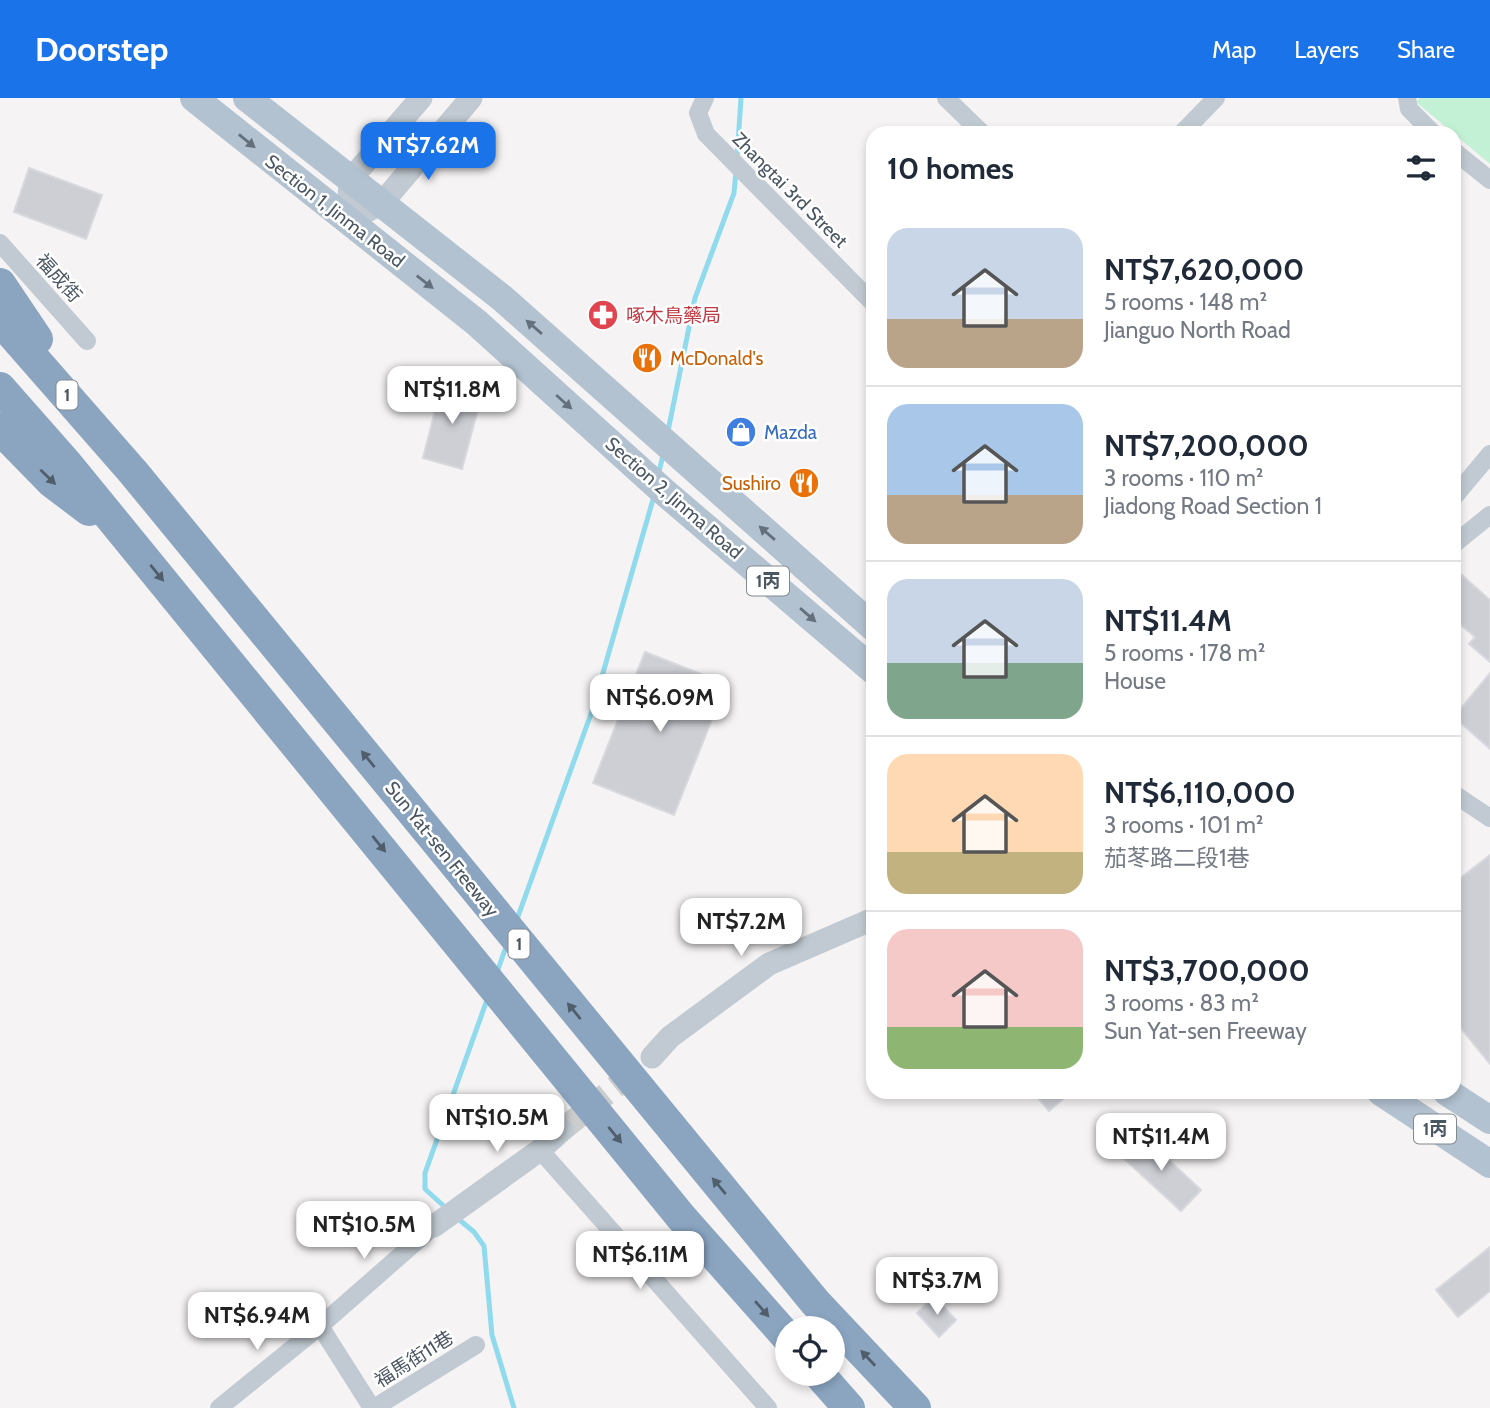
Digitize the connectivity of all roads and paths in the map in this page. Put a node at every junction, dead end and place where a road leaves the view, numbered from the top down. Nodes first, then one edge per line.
1 (194, 98) edge
2 (247, 98) edge
3 (421, 98) edge
4 (471, 98) edge
5 (705, 98) edge
6 (946, 98) edge
7 (1216, 98) edge
8 (1406, 98) edge
9 (975, 126) edge
10 (1189, 126) edge
11 (1426, 126) edge
12 (1461, 157) edge
13 (350, 180) junction
14 (1490, 180) edge
15 (382, 203) junction
16 (348, 221) junction
17 (0, 243) edge
18 (0, 284) edge
19 (866, 296) edge
20 (502, 298) joint
21 (0, 320) edge
22 (477, 323) joint
23 (87, 341) dead end
24 (0, 388) edge
25 (89, 419) junction
26 (0, 429) edge
27 (1488, 460) edge
28 (1461, 489) edge
29 (1490, 515) edge
30 (1461, 538) edge
31 (133, 544) junction
32 (866, 620) edge
33 (866, 664) edge
34 (1461, 799) edge
35 (1490, 818) edge
36 (866, 922) edge
37 (652, 1057) tunnel mouth
38 (1392, 1099) edge
39 (1458, 1099) edge
40 (1490, 1120) edge
41 (562, 1130) tunnel mouth
42 (540, 1150) junction
43 (1490, 1164) edge
44 (446, 1218) joint
45 (775, 1323) edge
46 (320, 1326) junction
47 (476, 1345) dead end
48 (830, 1386) edge
49 (219, 1408) edge
50 (373, 1408) edge
51 (768, 1408) edge
52 (849, 1408) edge
53 (915, 1408) edge

1 -> 16 main road, Section 1, Jinma Road / 1丙
2 - 13 main road, Section 1, Jinma Road / 1丙
3 - 13 street
4 - 15 street
5 - 19 street, Zhangtai 3rd Street
6 - 9 street
7 - 10 street
8 - 11 street
12 - 14 street
13 - 15 main road, Section 1, Jinma Road / 1丙
13 - 16 street
15 - 16 street
15 - 20 main road, Section 1, Jinma Road / 1丙
16 -> 22 main road, Section 1, Jinma Road / 1丙
17 - 23 street, 福成街
18 - 25 highway
32 -> 20 main road, Section 2, Jinma Road / 1丙
21 - 25 highway, Sun Yat-sen Freeway / 1
22 -> 33 main road, Section 2, Jinma Road / 1丙
24 - 31 highway, 1
53 -> 25 highway, Sun Yat-sen Freeway / 1
26 -> 31 highway
27 - 28 street
29 - 30 street
31 -> 45 highway, 1
34 - 35 street
36 - 37 street
38 - 43 main road, 1丙
39 - 40 main road, 1丙
41 - 42 street
42 - 44 street
42 - 51 street
44 - 46 street
46 - 49 street
46 - 50 street
47 - 50 street, 福馬街11巷
48 - 52 highway

